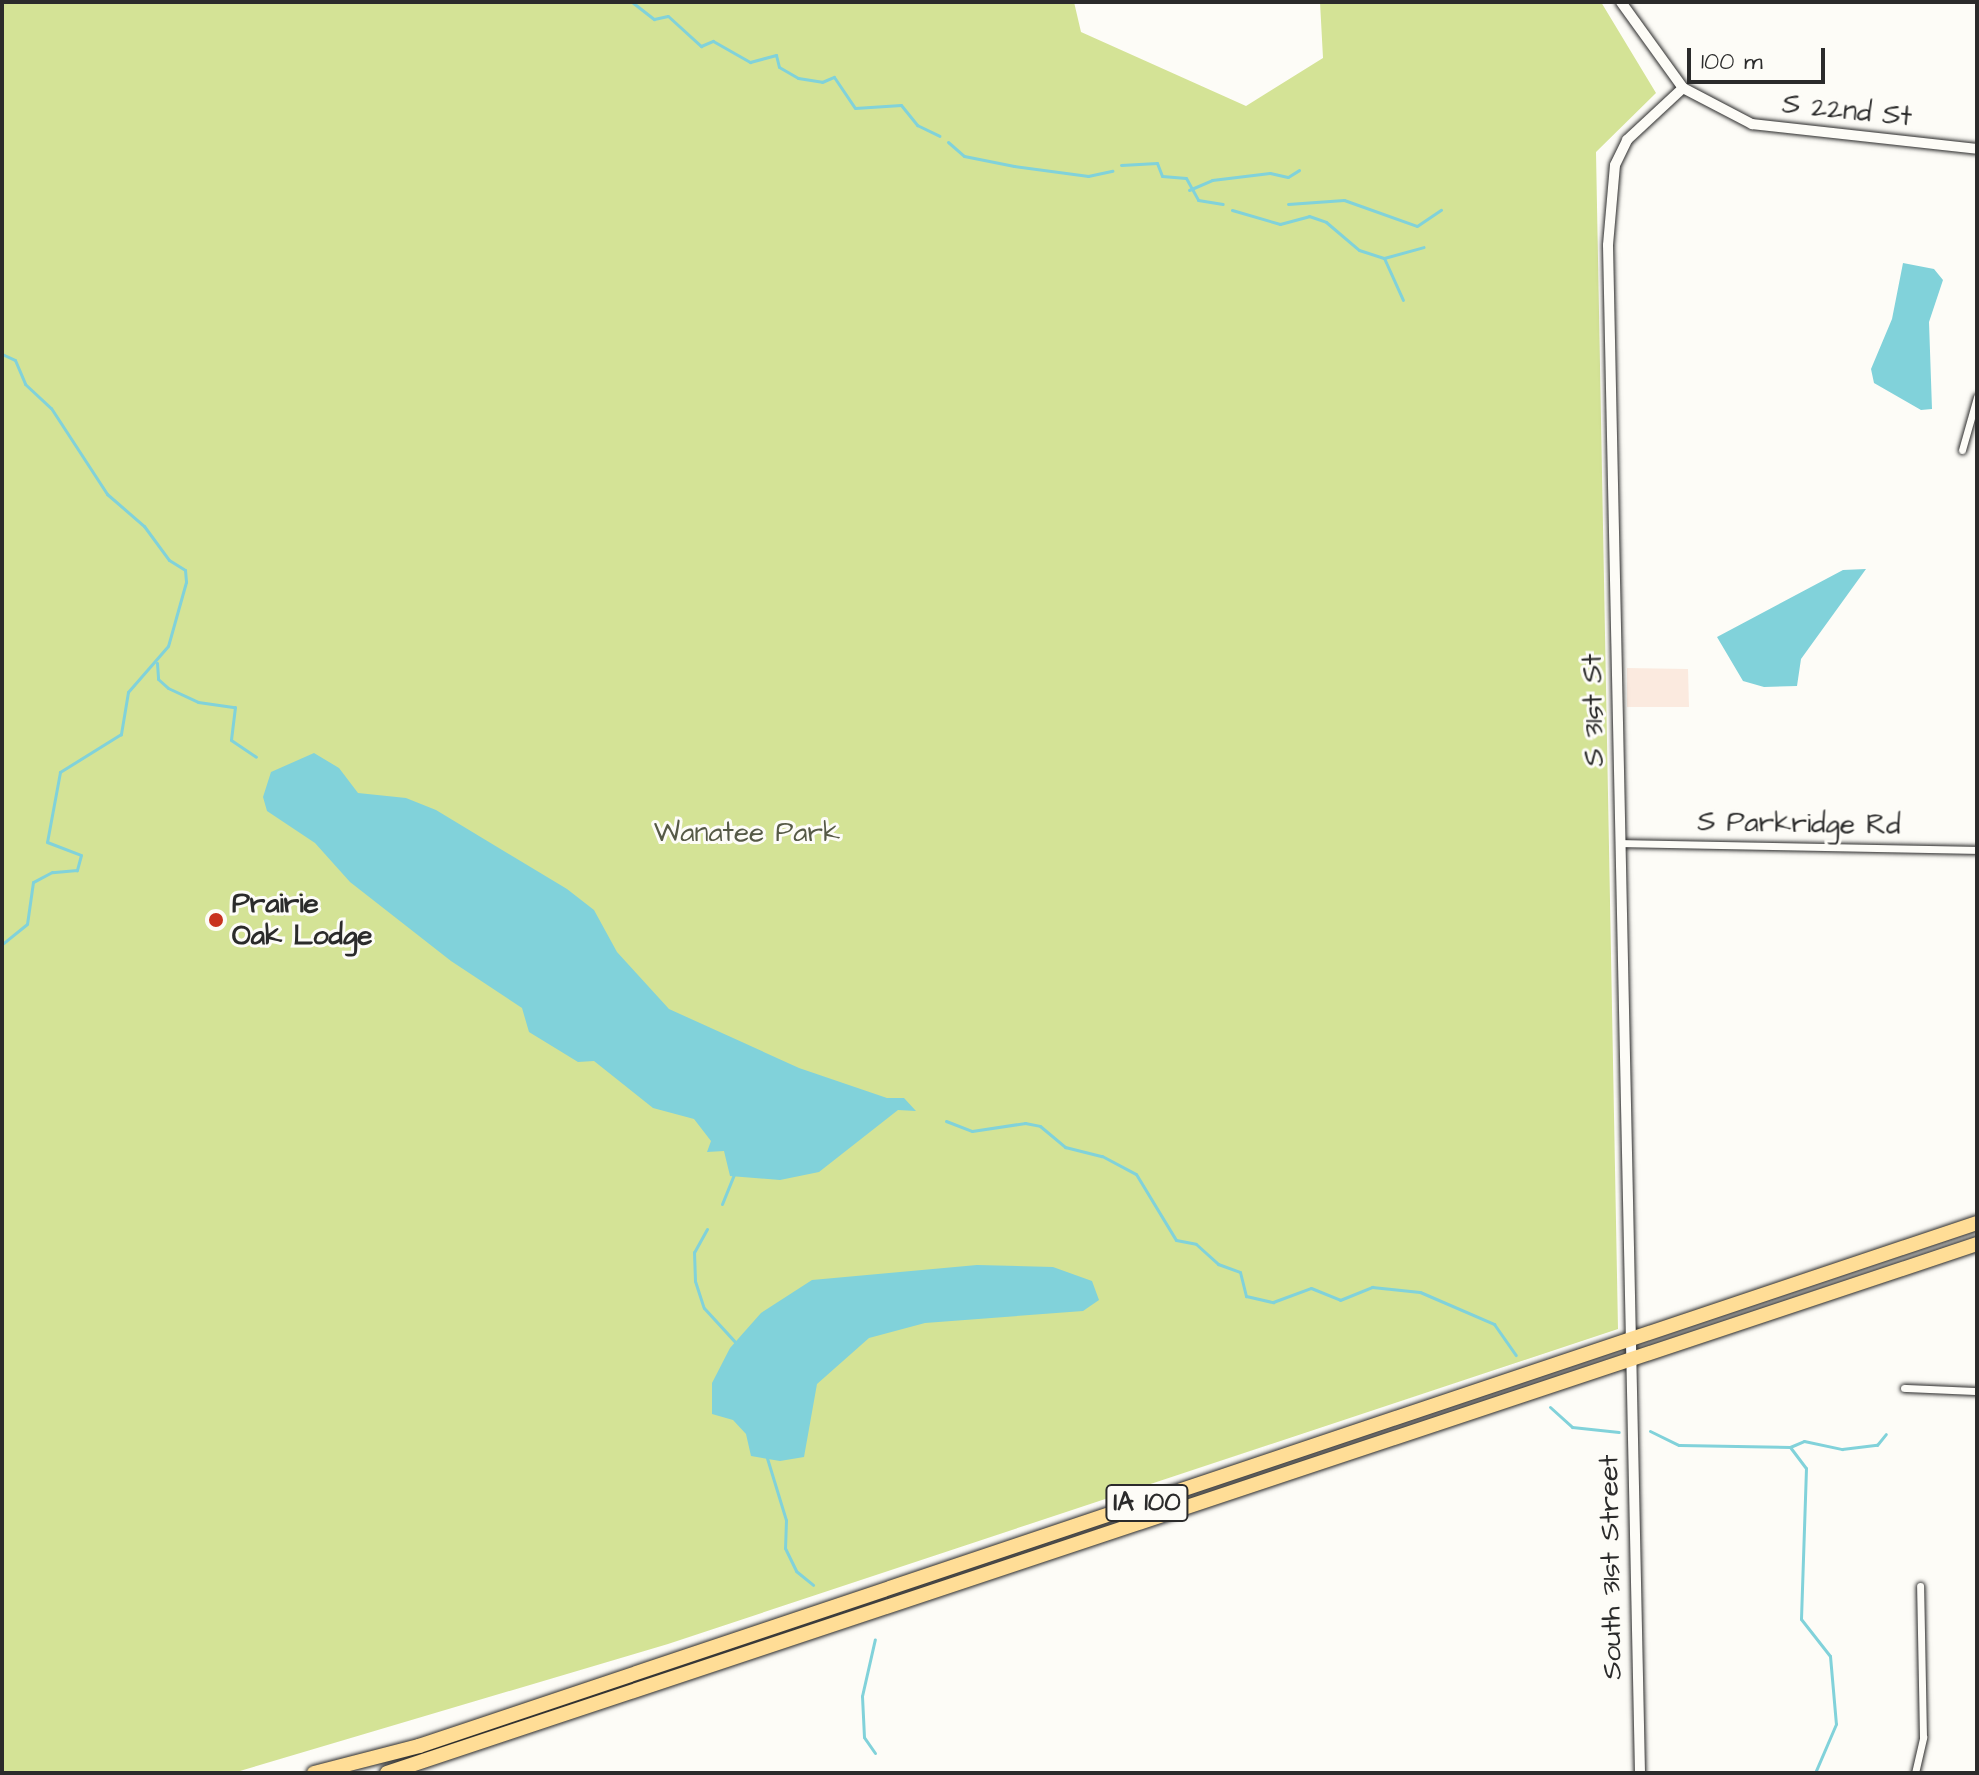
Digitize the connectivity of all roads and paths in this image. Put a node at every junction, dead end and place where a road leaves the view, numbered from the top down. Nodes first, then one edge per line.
1 (1621, 2) edge
2 (1683, 88) junction
3 (1977, 149) edge
4 (1977, 397) edge
5 (1962, 450) dead end
6 (1620, 843) junction
7 (1977, 850) edge
8 (1977, 1223) edge
9 (1977, 1244) edge
10 (1629, 1339) junction
11 (1630, 1360) junction
12 (1904, 1388) dead end
13 (1977, 1391) edge
14 (1920, 1586) dead end
15 (314, 1773) edge
16 (387, 1773) edge
17 (1640, 1773) edge
18 (1915, 1773) edge

1 - 2 street, S 22nd St
2 - 3 street, S 22nd St
2 - 6 street, S 31st St
4 - 5 street
6 - 7 street, S Parkridge Rd
6 - 10 street, S 31st St
8 - 10 highway, IA 100
9 - 11 highway, IA 100
10 - 11 street, S 31st St
10 - 15 highway, IA 100
11 - 16 highway, IA 100
11 - 17 street, South 31st Street
12 - 13 street
14 - 18 street

